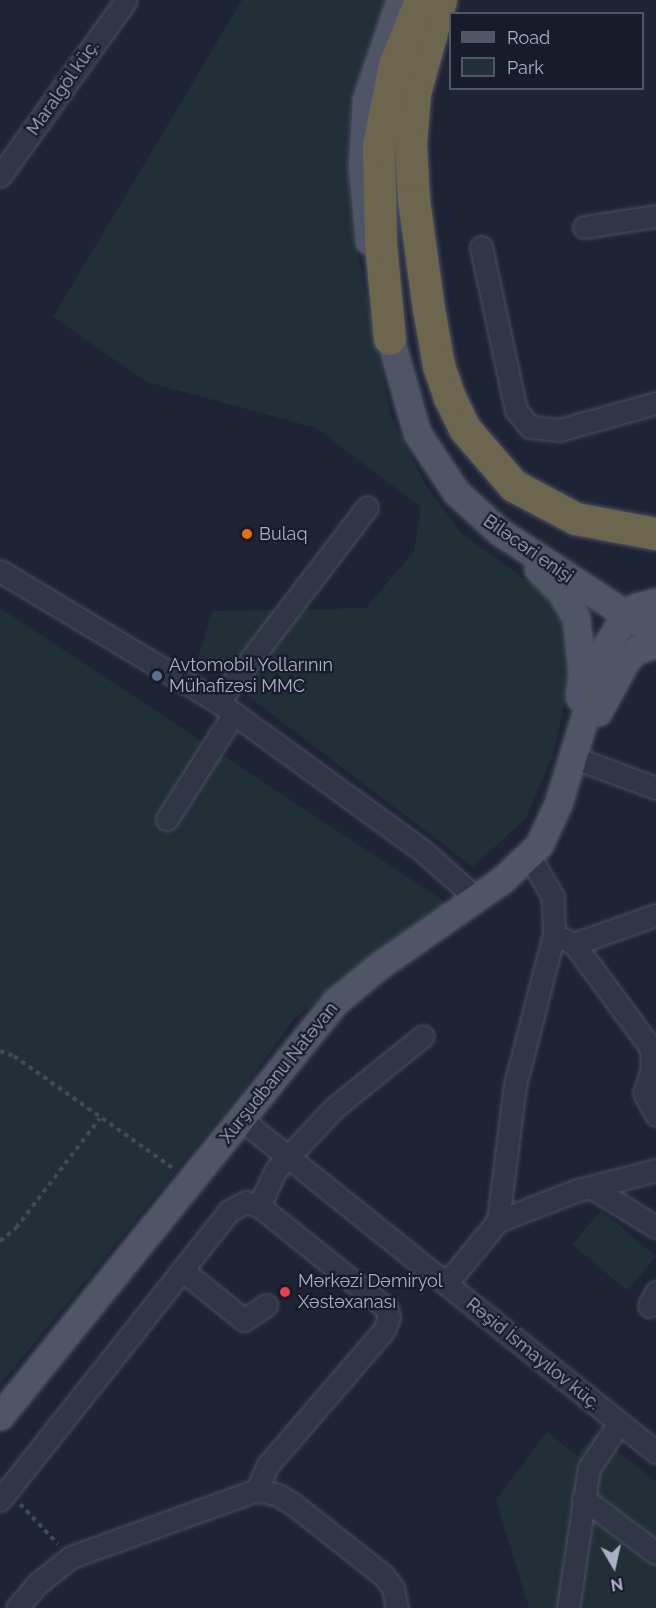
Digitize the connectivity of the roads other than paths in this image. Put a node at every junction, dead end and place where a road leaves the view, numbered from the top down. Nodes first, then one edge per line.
1 (126, 0) edge
2 (400, 0) edge
3 (421, 0) edge
4 (441, 0) edge
5 (0, 176) edge
6 (656, 216) edge
7 (584, 227) dead end
8 (481, 247) dead end
9 (390, 339) junction
10 (656, 403) edge
11 (367, 507) dead end
12 (500, 532) junction
13 (656, 534) edge
14 (0, 570) edge
15 (656, 603) edge
16 (625, 615) junction
17 (656, 634) edge
18 (656, 644) edge
19 (226, 707) junction
20 (572, 758) junction
21 (656, 788) edge
22 (167, 819) dead end
23 (530, 856) junction
24 (477, 899) junction
25 (656, 915) edge
26 (555, 934) junction
27 (574, 944) junction
28 (423, 1036) dead end
29 (656, 1115) edge
30 (242, 1120) junction
31 (288, 1159) junction
32 (656, 1170) edge
33 (591, 1187) junction
34 (259, 1206) junction
35 (498, 1221) junction
36 (656, 1227) edge
37 (182, 1270) junction
38 (446, 1284) junction
39 (266, 1305) dead end
40 (0, 1416) edge
41 (619, 1423) junction
42 (656, 1452) edge
43 (257, 1490) junction
44 (4, 1495) edge
45 (583, 1498) junction
46 (656, 1553) edge
47 (17, 1608) edge
48 (397, 1608) edge
49 (568, 1608) edge

1 - 5 street, Maralgöl küç.
2 - 9 main road, Biləcəri enişi
3 - 9 highway
4 - 13 highway
6 - 7 street
8 - 10 street
9 - 12 main road, Biləcəri enişi
11 - 19 street
12 - 16 main road, Biləcəri enişi
12 - 20 main road
14 - 19 street
15 - 16 main road
16 - 17 main road
16 - 20 main road
18 - 20 main road
19 - 22 street
19 - 24 street
20 - 21 street
20 - 23 main road, Xurşudbanu Natəvan
23 - 24 main road, Xurşudbanu Natəvan
23 - 26 street
24 - 30 main road, Xurşudbanu Natəvan
25 - 27 street
26 - 27 street
26 - 35 street
27 - 29 street
28 - 31 street
30 - 31 street, Rəşid İsmayılov küç.
30 - 40 main road, Xurşudbanu Natəvan
31 - 34 street
31 - 38 street, Rəşid İsmayılov küç.
32 - 33 street
33 - 35 street
33 - 36 street
34 - 37 street
34 - 43 street
35 - 38 street
37 - 39 street
37 - 44 street
38 - 41 street, Rəşid İsmayılov küç.
41 - 42 street, Rəşid İsmayılov küç.
41 - 45 street
43 - 47 street
43 - 48 street
45 - 46 street
45 - 49 street

